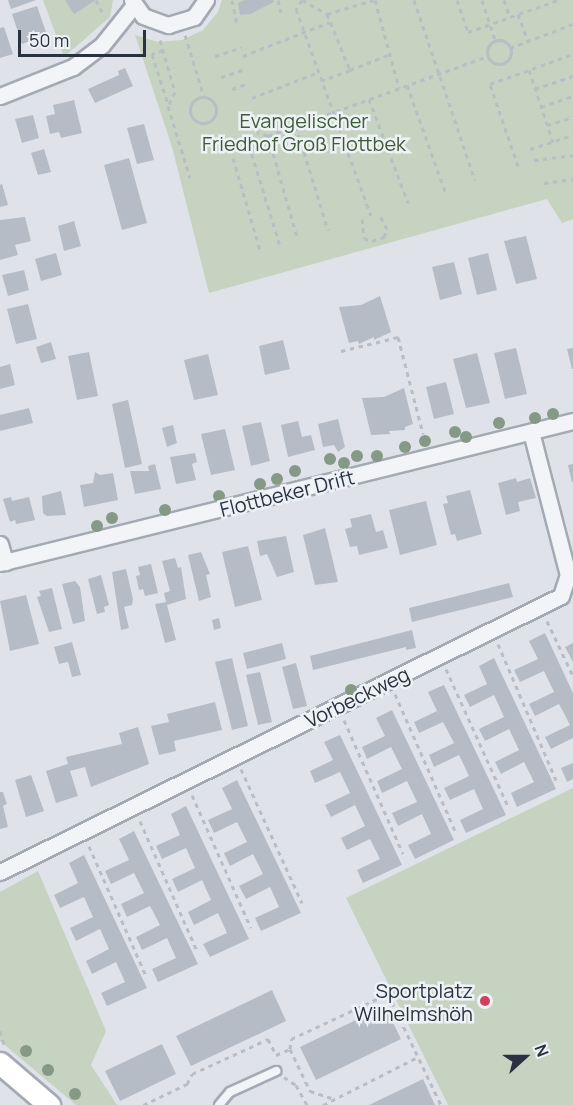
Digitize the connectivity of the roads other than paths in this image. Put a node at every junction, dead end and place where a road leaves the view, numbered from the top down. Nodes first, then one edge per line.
1 (206, 0) edge
2 (133, 3) edge
3 (0, 96) edge
4 (573, 421) edge
5 (531, 432) junction
6 (0, 544) edge
7 (3, 562) edge
8 (0, 872) edge
9 (3, 1058) edge
10 (276, 1071) road end
11 (49, 1105) edge
12 (219, 1105) edge

1 - 2 street
2 - 3 street
4 - 5 street, Flottbeker Drift
5 - 7 street, Flottbeker Drift
5 - 8 street, Vorbeckweg
6 - 7 street
9 - 11 street
10 - 12 lane

